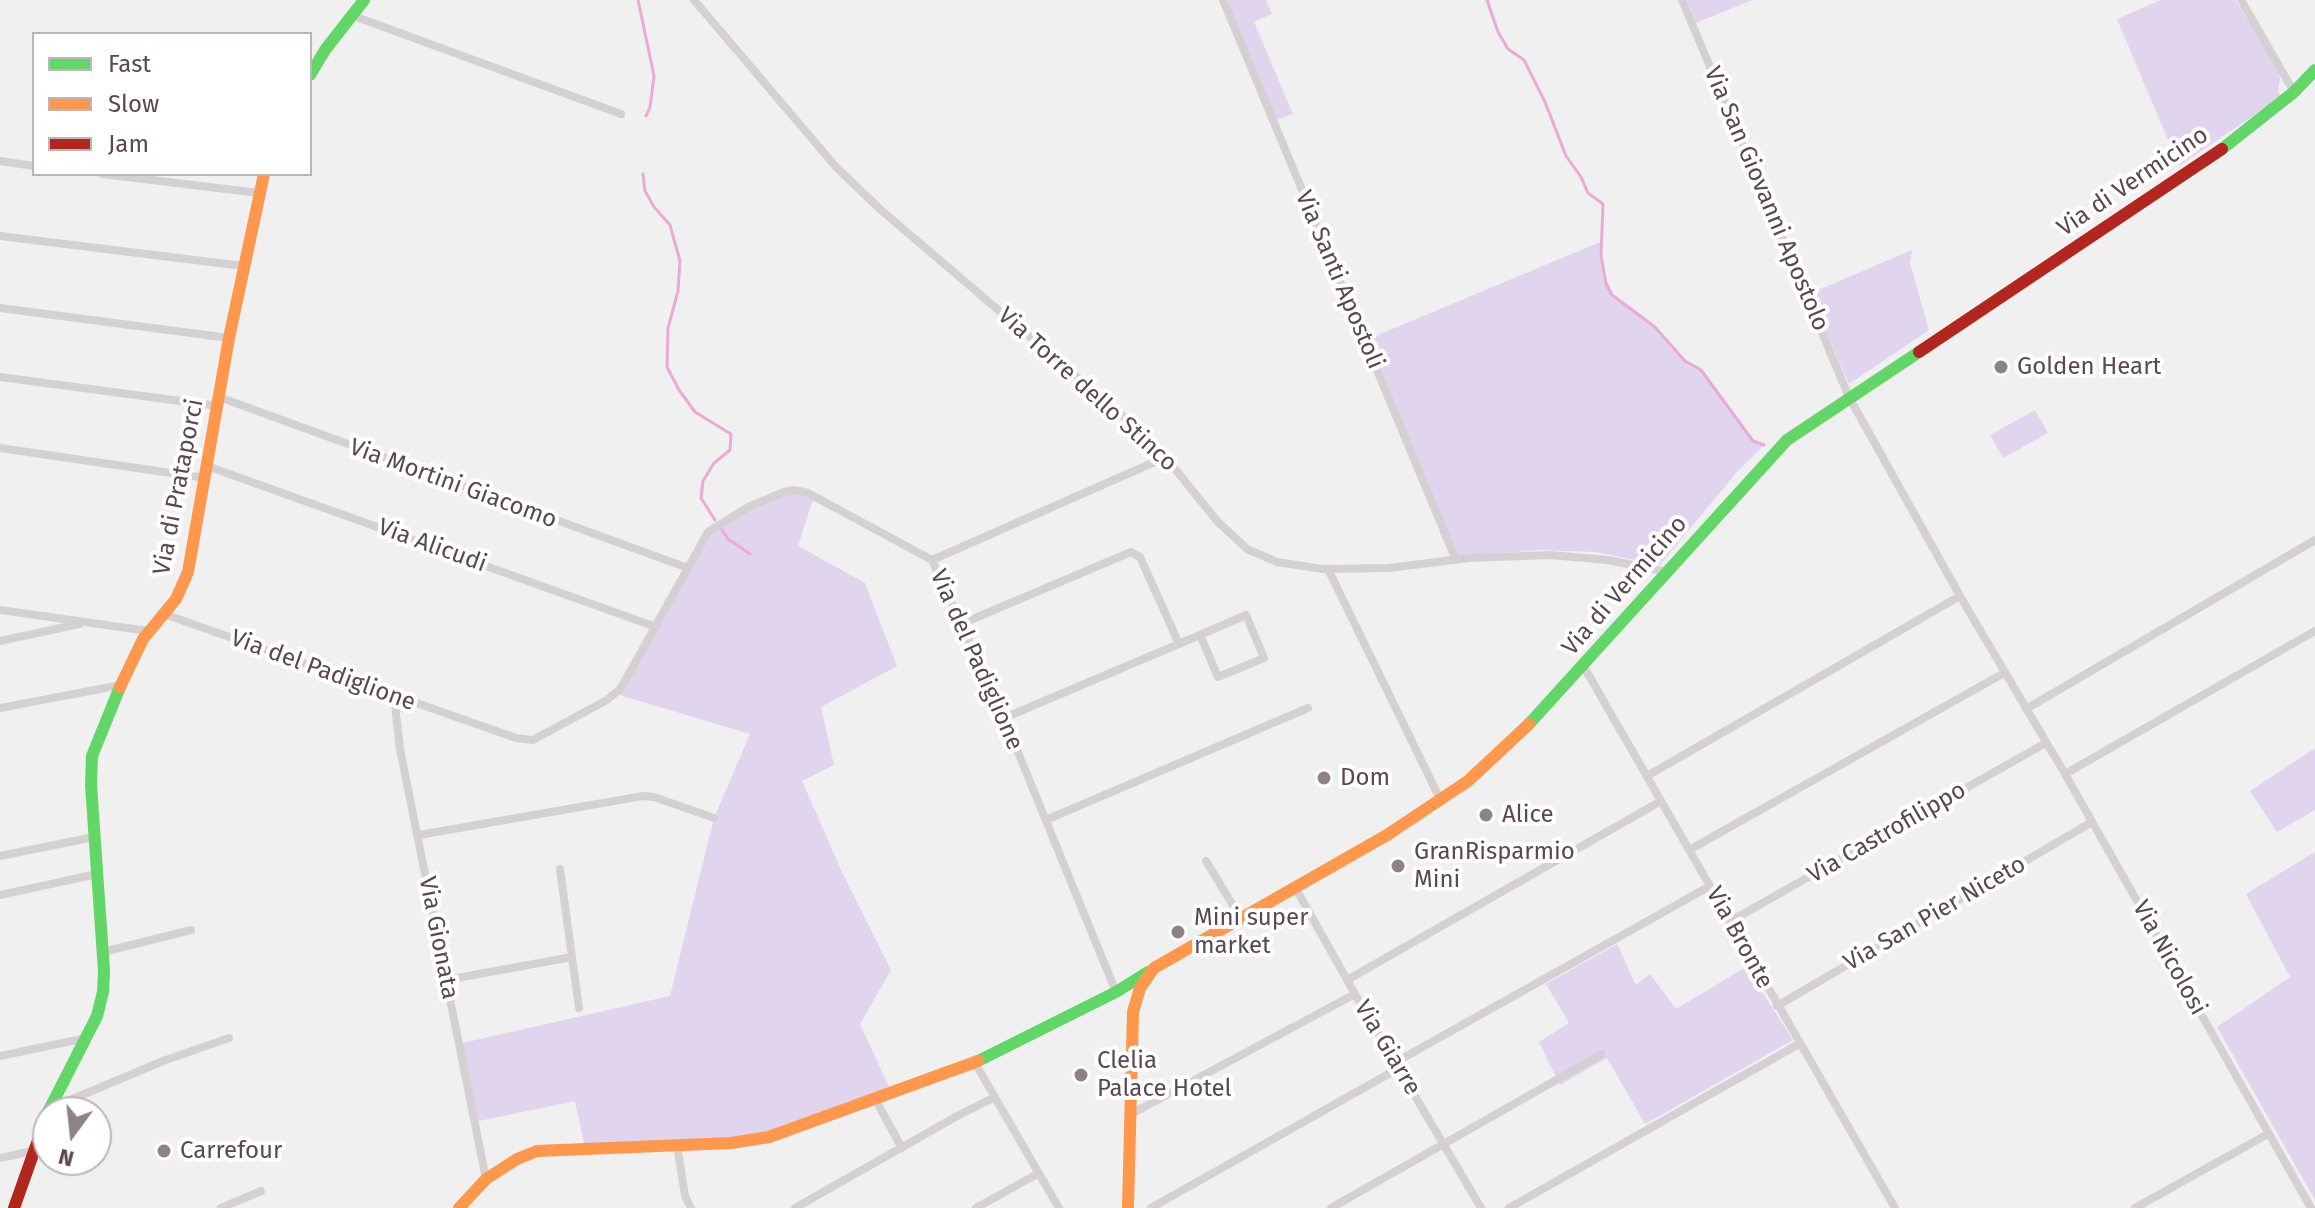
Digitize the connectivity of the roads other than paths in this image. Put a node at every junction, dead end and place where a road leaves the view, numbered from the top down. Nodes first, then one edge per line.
1 (364, 0) edge
2 (694, 0) edge
3 (1223, 0) edge
4 (1682, 0) edge
5 (2241, 0) edge
6 (351, 15) junction
7 (2315, 70) edge
8 (312, 72) edge
9 (2294, 92) junction
10 (621, 114) dead end
11 (0, 161) edge
12 (32, 166) edge
13 (119, 176) edge
14 (263, 176) edge
15 (259, 193) junction
16 (0, 236) edge
17 (243, 266) junction
18 (0, 308) edge
19 (229, 338) junction
20 (0, 377) edge
21 (1849, 397) junction
22 (218, 402) junction
23 (0, 448) edge
24 (1166, 457) junction
25 (206, 472) junction
26 (2315, 540) edge
27 (932, 560) junction
28 (1456, 560) junction
29 (688, 568) junction
30 (1328, 569) junction
31 (1667, 572) junction
32 (1960, 596) junction
33 (0, 610) edge
34 (164, 614) junction
35 (87, 622) junction
36 (961, 624) junction
37 (656, 627) junction
38 (148, 631) junction
39 (2315, 631) edge
40 (1200, 635) junction
41 (0, 641) edge
42 (1179, 644) junction
43 (1584, 667) junction
44 (2004, 673) junction
45 (122, 685) junction
46 (394, 696) junction
47 (0, 708) edge
48 (1308, 708) dead end
49 (2026, 709) junction
50 (1004, 718) junction
51 (2044, 744) junction
52 (2065, 774) junction
53 (1647, 776) junction
54 (1441, 801) junction
55 (1661, 801) junction
56 (714, 818) dead end
57 (1046, 820) junction
58 (2092, 822) junction
59 (419, 835) junction
60 (94, 837) junction
61 (1689, 850) junction
62 (0, 856) edge
63 (1206, 861) dead end
64 (560, 869) dead end
65 (97, 874) junction
66 (1710, 886) junction
67 (1295, 887) junction
68 (0, 895) edge
69 (1240, 917) junction
70 (1729, 922) junction
71 (191, 930) dead end
72 (103, 952) junction
73 (572, 957) junction
74 (1154, 968) junction
75 (446, 980) junction
76 (1347, 980) junction
77 (1116, 992) junction
78 (1355, 994) junction
79 (1137, 995) junction
80 (1777, 1006) junction
81 (579, 1008) dead end
82 (1132, 1022) junction
83 (87, 1038) junction
84 (229, 1038) dead end
85 (1799, 1044) junction
86 (1602, 1054) dead end
87 (0, 1056) edge
88 (975, 1063) junction
89 (1398, 1065) junction
90 (57, 1096) edge
91 (83, 1096) edge
92 (995, 1097) junction
93 (875, 1099) junction
94 (1131, 1114) junction
95 (2268, 1134) junction
96 (677, 1145) junction
97 (1444, 1145) junction
98 (902, 1148) junction
99 (32, 1151) joint
100 (0, 1158) edge
101 (1039, 1173) junction
102 (486, 1179) junction
103 (261, 1191) dead end
104 (14, 1208) edge
105 (221, 1208) edge
106 (459, 1208) edge
107 (691, 1208) edge
108 (795, 1208) edge
109 (976, 1208) edge
110 (1059, 1208) edge
111 (1128, 1208) edge
112 (1151, 1208) edge
113 (1331, 1208) edge
114 (1481, 1208) edge
115 (1509, 1208) edge
116 (1895, 1208) edge
117 (2135, 1208) edge
118 (2311, 1208) edge

1 - 6 street
2 - 24 street, Via Torre dello Stinco
3 - 28 street, Via Santi Apostoli
4 - 21 street, Via San Giovanni Apostolo
5 - 9 street
6 - 8 street
6 - 10 street
7 - 9 street, Via di Vermicino
9 - 21 street, Via di Vermicino
11 - 12 street
13 - 15 street
14 - 15 street, Via di Prataporci
15 - 17 street, Via di Prataporci
16 - 17 street
17 - 19 street, Via di Prataporci
18 - 19 street
19 - 22 street, Via di Prataporci
20 - 22 street, Via Mortini Giacomo
21 - 31 street, Via di Vermicino
21 - 32 street, Via Nicolosi
22 - 25 street, Via di Prataporci
22 - 29 street, Via Mortini Giacomo
23 - 25 street, Via Alicudi
24 - 27 street
24 - 30 street, Via Torre dello Stinco
25 - 34 street, Via di Prataporci
25 - 37 street, Via Alicudi
26 - 49 street
27 - 29 street, Via del Padiglione
27 - 36 street, Via del Padiglione
28 - 30 street, Via Torre dello Stinco
28 - 31 street, Via Torre dello Stinco
29 - 37 street, Via del Padiglione
30 - 54 street
31 - 43 street, Via di Vermicino
32 - 44 street, Via Nicolosi
32 - 53 street
33 - 35 street
34 - 38 street, Via di Prataporci
34 - 46 street, Via del Padiglione
35 - 38 street
35 - 41 street
36 - 42 street
36 - 50 street, Via del Padiglione
37 - 46 street, Via del Padiglione
38 - 45 street, Via di Prataporci
39 - 52 street
40 - 40 street
40 - 42 street
42 - 50 street
43 - 53 street, Via Bronte
43 - 54 street, Via di Vermicino
44 - 49 street, Via Nicolosi
44 - 61 street
45 - 47 street
45 - 60 street, Via di Prataporci
46 - 59 street, Via Gionata
48 - 57 street
49 - 51 street, Via Nicolosi
50 - 57 street, Via del Padiglione
51 - 52 street, Via Nicolosi
51 - 70 street, Via Castrofilippo
52 - 58 street, Via Nicolosi
53 - 55 street, Via Bronte
54 - 67 street, Via di Vermicino
55 - 61 street, Via Bronte
55 - 76 street
56 - 59 street
57 - 77 street, Via del Padiglione
58 - 80 street, Via San Pier Niceto
58 - 95 street, Via Nicolosi
59 - 75 street, Via Gionata
60 - 62 street
60 - 65 street, Via di Prataporci
61 - 66 street, Via Bronte
63 - 69 street
64 - 73 street
65 - 68 street
65 - 72 street, Via di Prataporci
66 - 70 street, Via Bronte
66 - 89 street
67 - 69 street, Via di Vermicino
67 - 76 street, Via Giarre
69 - 74 street, Via di Vermicino
70 - 80 street, Via Bronte
71 - 72 street
72 - 83 street, Via di Prataporci
73 - 75 street
73 - 81 street
74 - 77 street
74 - 79 street, Via di Vermicino
75 - 102 street, Via Gionata
76 - 78 street, Via Giarre
77 - 79 street
77 - 82 street
77 - 88 street
78 - 89 street, Via Giarre
78 - 94 street
79 - 82 street, Via di Vermicino
80 - 85 street, Via Bronte
82 - 94 street, Via di Vermicino
83 - 87 street
83 - 90 street, Via di Prataporci
84 - 91 street
85 - 115 street
85 - 116 street, Via Bronte
86 - 97 street
88 - 92 street
88 - 93 street
89 - 97 street, Via Giarre
89 - 112 street
92 - 98 street
92 - 101 street
93 - 96 street
93 - 98 street
94 - 111 street, Via di Vermicino
95 - 117 street
95 - 118 street, Via Nicolosi
96 - 102 street
96 - 107 street
97 - 113 street
97 - 114 street, Via Giarre
98 - 108 street
99 - 100 street
99 - 104 street, Via di Prataporci
101 - 109 street
101 - 110 street
102 - 106 street
103 - 105 street

